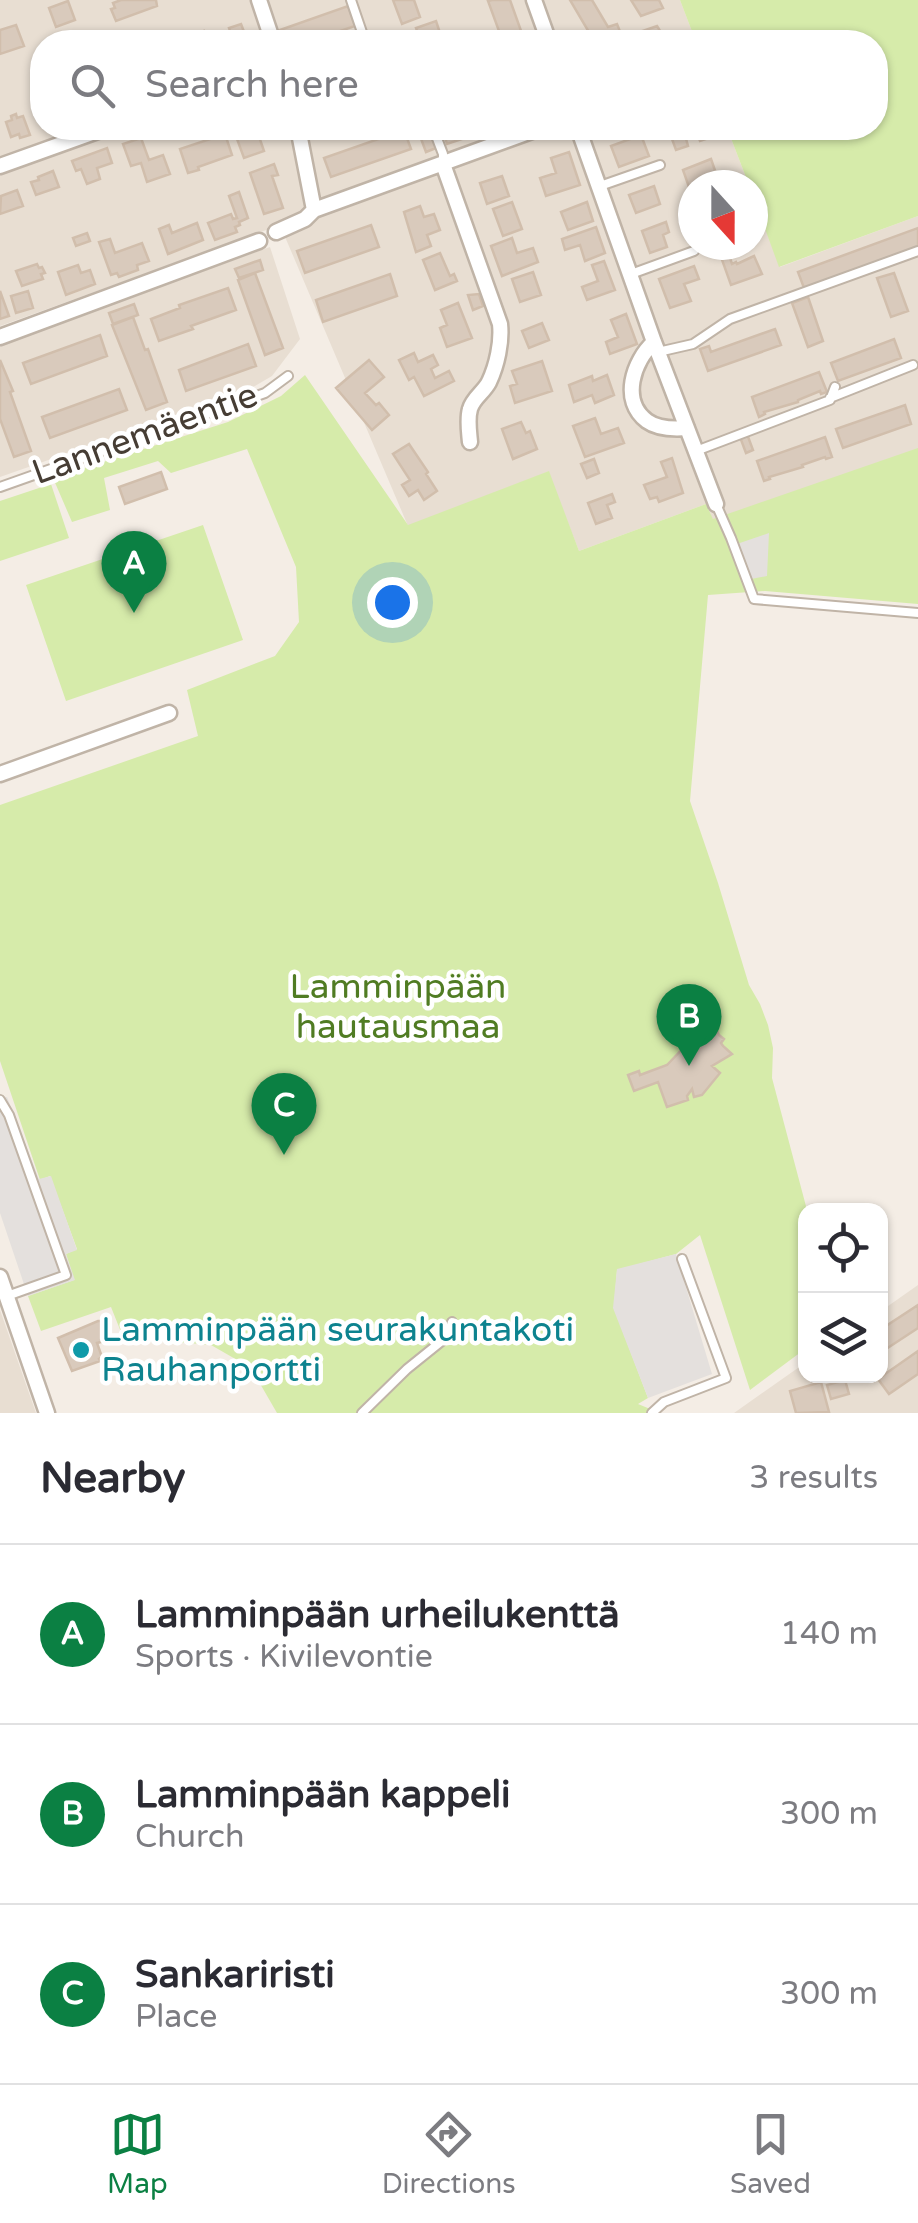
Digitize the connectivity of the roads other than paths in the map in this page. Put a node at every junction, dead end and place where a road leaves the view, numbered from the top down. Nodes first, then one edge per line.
1 (260, 0) edge
2 (351, 0) edge
3 (534, 0) edge
4 (269, 30) edge
5 (362, 30) edge
6 (545, 30) edge
7 (73, 140) edge
8 (300, 140) edge
9 (438, 140) edge
10 (507, 140) edge
11 (583, 140) edge
12 (442, 164) junction
13 (660, 164) dead end
14 (0, 166) edge
15 (600, 186) junction
16 (314, 210) junction
17 (276, 232) dead end
18 (259, 241) dead end
19 (918, 252) edge
20 (678, 257) edge
21 (631, 274) junction
22 (0, 337) edge
23 (656, 347) junction
24 (913, 366) dead end
25 (288, 376) dead end
26 (834, 387) dead end
27 (830, 398) junction
28 (687, 428) junction
29 (470, 442) dead end
30 (696, 451) junction
31 (0, 487) edge
32 (716, 504) joint
33 (918, 613) edge
34 (169, 713) dead end
35 (0, 774) edge
36 (0, 1100) edge
37 (682, 1259) dead end
38 (0, 1277) edge
39 (7, 1296) junction
40 (452, 1322) dead end
41 (47, 1413) edge
42 (362, 1413) edge
43 (652, 1413) edge

1 - 4 street
2 - 5 lane
3 - 6 street
7 - 14 street
8 - 16 street
9 - 12 lane
10 - 12 street
11 - 15 street
12 - 16 street
12 - 29 street
13 - 15 lane
15 - 21 street
16 - 17 street
18 - 22 street
19 - 23 lane
20 - 21 lane
21 - 23 street
23 - 28 street
23 - 28 street
24 - 27 lane
25 - 31 lane, Lannemäentie
26 - 27 lane
27 - 30 lane
28 - 30 street
30 - 32 street
32 - 33 lane
34 - 35 street
36 - 39 lane
37 - 43 lane
38 - 39 street
39 - 41 street
40 - 42 lane

